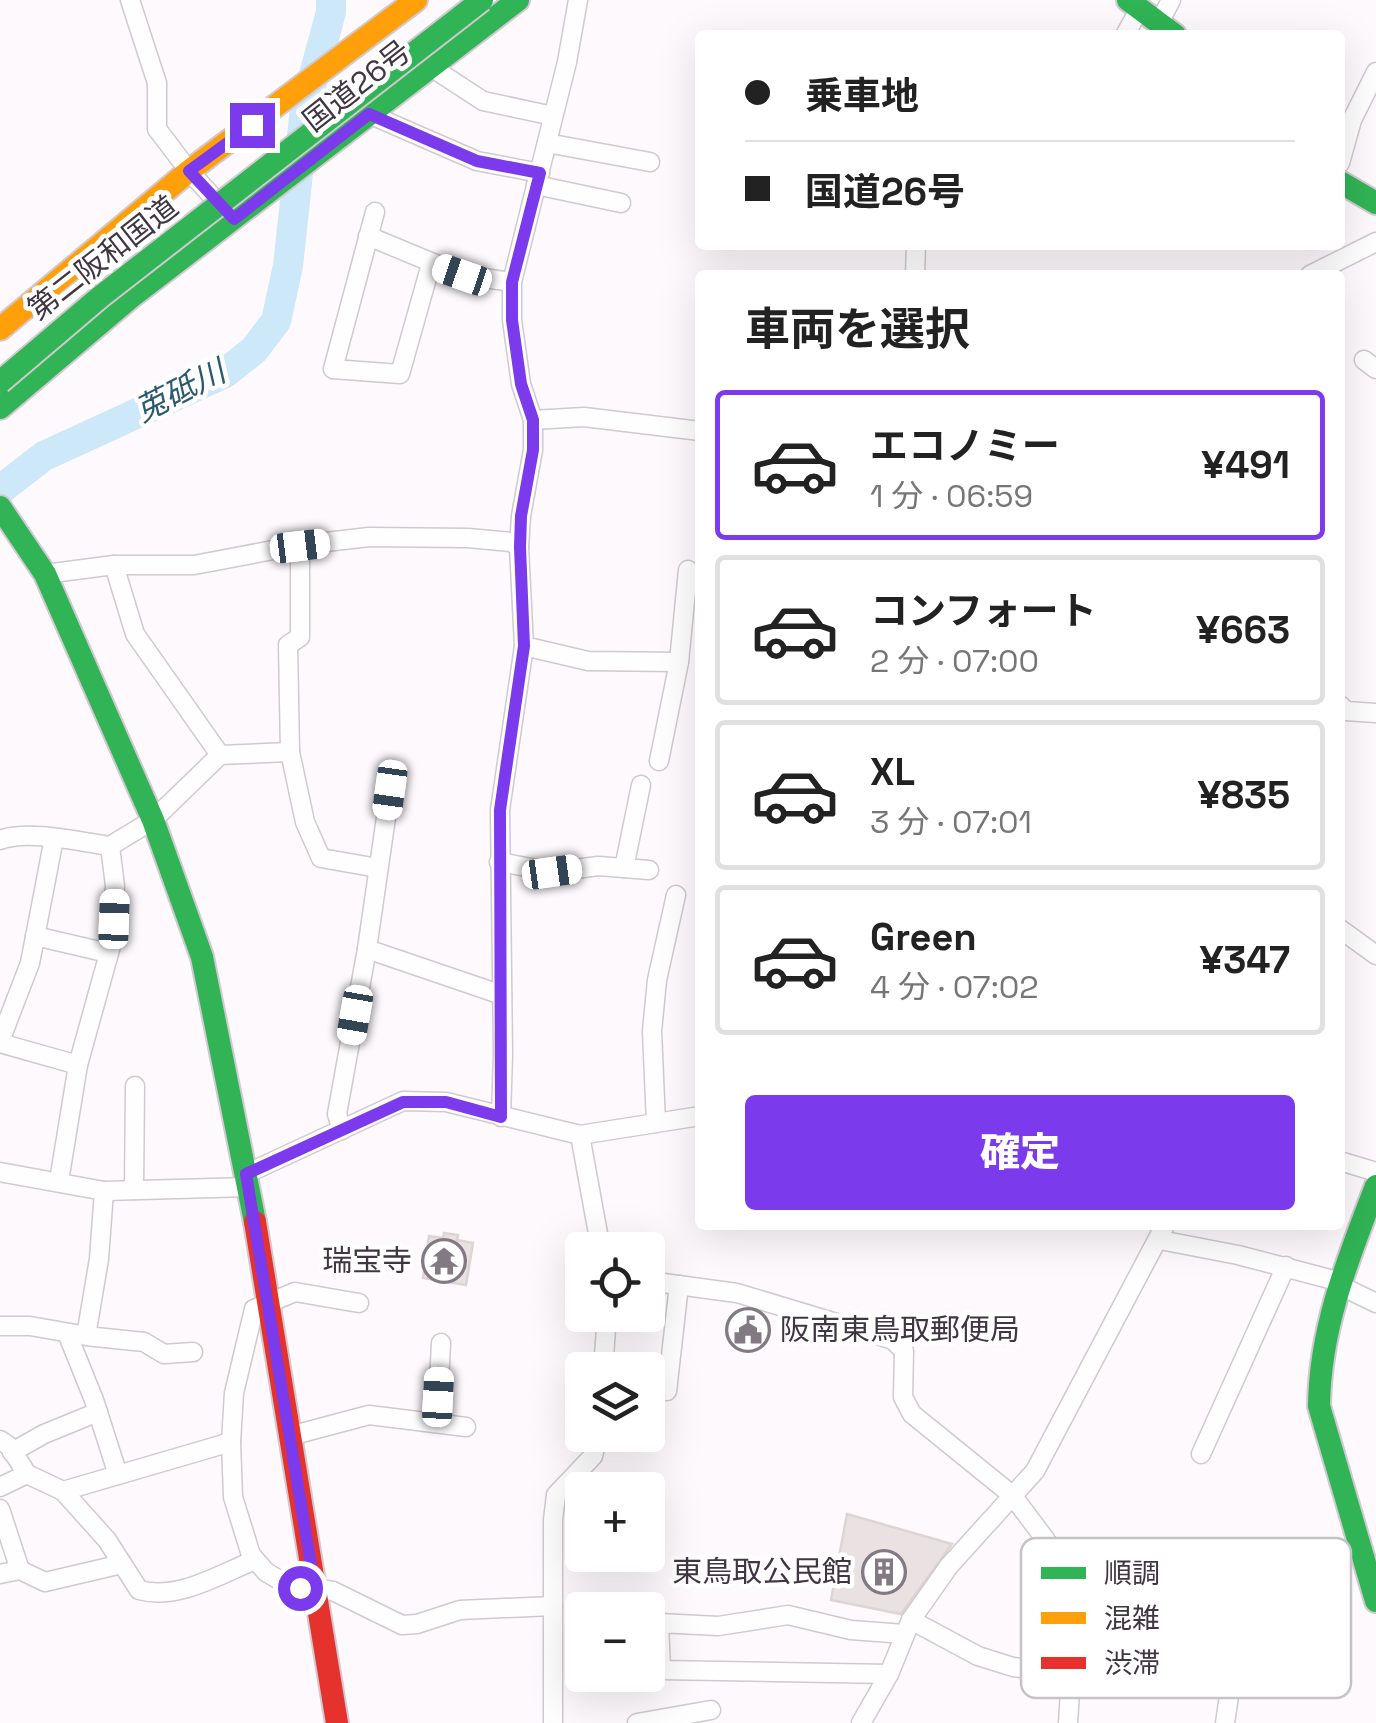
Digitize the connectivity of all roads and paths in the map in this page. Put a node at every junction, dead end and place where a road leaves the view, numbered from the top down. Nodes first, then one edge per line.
1 (130, 0) edge
2 (416, 0) edge
3 (482, 0) edge
4 (518, 0) edge
5 (578, 0) edge
6 (1134, 4) edge
7 (1169, 19) edge
8 (1126, 30) edge
9 (430, 67) junction
10 (1376, 72) edge
11 (369, 114) junction
12 (554, 116) junction
13 (547, 142) junction
14 (1345, 145) edge
15 (650, 162) dead end
16 (189, 171) junction
17 (538, 179) junction
18 (1345, 185) edge
19 (1376, 202) edge
20 (621, 203) dead end
21 (375, 212) dead end
22 (234, 219) junction
23 (368, 236) junction
24 (1376, 242) edge
25 (430, 264) junction
26 (1320, 270) edge
27 (512, 282) junction
28 (0, 329) edge
29 (0, 382) edge
30 (0, 408) edge
31 (533, 420) junction
32 (695, 429) edge
33 (4, 513) edge
34 (300, 546) junction
35 (520, 547) junction
36 (114, 565) junction
37 (688, 570) dead end
38 (46, 574) junction
39 (524, 646) junction
40 (678, 662) junction
41 (1345, 710) edge
42 (1376, 714) edge
43 (290, 752) junction
44 (220, 755) junction
45 (659, 761) dead end
46 (641, 785) dead end
47 (390, 790) dead end
48 (153, 820) junction
49 (54, 838) junction
50 (0, 840) edge
51 (110, 846) junction
52 (499, 862) junction
53 (378, 868) junction
54 (624, 868) junction
55 (649, 870) dead end
56 (676, 895) dead end
57 (1345, 933) edge
58 (35, 936) junction
59 (367, 949) junction
60 (108, 953) junction
61 (1376, 955) edge
62 (502, 996) junction
63 (0, 1041) edge
64 (78, 1066) junction
65 (135, 1086) dead end
66 (501, 1117) junction
67 (695, 1117) edge
68 (656, 1123) junction
69 (342, 1130) junction
70 (580, 1136) junction
71 (1345, 1162) edge
72 (0, 1172) edge
73 (1376, 1172) edge
74 (248, 1180) junction
75 (59, 1182) junction
76 (1376, 1186) edge
77 (134, 1190) junction
78 (104, 1191) junction
79 (597, 1232) edge
80 (1162, 1233) edge
81 (1286, 1266) junction
82 (665, 1283) edge
83 (1340, 1284) junction
84 (680, 1285) junction
85 (268, 1302) junction
86 (1376, 1303) edge
87 (359, 1304) dead end
88 (0, 1326) edge
89 (67, 1333) junction
90 (86, 1336) junction
91 (441, 1344) dead end
92 (193, 1352) dead end
93 (666, 1391) dead end
94 (98, 1412) junction
95 (437, 1424) junction
96 (466, 1427) dead end
97 (290, 1436) junction
98 (231, 1442) junction
99 (5, 1447) edge
100 (594, 1452) edge
101 (1201, 1454) dead end
102 (27, 1474) junction
103 (118, 1475) junction
104 (0, 1487) edge
105 (63, 1491) junction
106 (1012, 1496) junction
107 (0, 1509) edge
108 (1044, 1538) edge
109 (1368, 1541) edge
110 (255, 1560) junction
111 (122, 1564) junction
112 (20, 1570) junction
113 (0, 1574) edge
114 (315, 1589) junction
115 (1376, 1600) edge
116 (553, 1606) junction
117 (908, 1627) junction
118 (1021, 1667) edge
119 (889, 1674) junction
120 (1070, 1698) edge
121 (1229, 1698) edge
122 (711, 1710) dead end
123 (337, 1723) edge
124 (552, 1723) edge
125 (637, 1723) edge
126 (861, 1723) edge
127 (1068, 1723) edge
128 (1225, 1723) edge

1 - 16 street
2 - 16 main road, 国道26号
3 - 29 main road, 第二阪和国道, bridge
4 - 9 main road, 国道26号
5 - 12 street
6 - 7 main road
6 - 8 street
9 - 11 main road, 国道26号
9 - 12 street
10 - 14 street
11 - 17 street
11 - 22 main road, 国道26号
12 - 13 street
13 - 15 street
13 - 17 street
16 - 22 street
16 - 28 main road, 国道26号
17 - 20 street
17 - 27 street
18 - 19 main road
21 - 23 street
22 - 30 main road, 国道26号
23 - 25 street
23 - 25 street
24 - 26 street
25 - 27 street
27 - 31 street
31 - 32 street
31 - 35 street
33 - 38 main road
34 - 35 street
34 - 36 street
34 - 43 street
35 - 39 street
36 - 38 street
36 - 44 street
37 - 40 street
38 - 48 main road
39 - 40 street
39 - 52 street
40 - 45 street
41 - 42 street
43 - 44 street
43 - 53 street
44 - 48 street
46 - 54 street
47 - 53 street
48 - 51 street
48 - 74 main road
49 - 50 street
49 - 51 street
49 - 58 street
51 - 60 street
52 - 54 street
52 - 62 street
53 - 59 street
54 - 55 street
56 - 68 street
57 - 61 street
58 - 60 street
58 - 63 street
59 - 62 street
59 - 69 street
60 - 64 street
62 - 66 street
63 - 64 street
64 - 75 street
65 - 77 street
66 - 69 street
66 - 70 street
67 - 68 street
68 - 70 street
69 - 74 street
70 - 79 street
71 - 73 street
72 - 75 street
74 - 77 street
74 - 85 main road
75 - 78 street
76 - 83 main road
77 - 78 street
78 - 90 street
80 - 81 street
80 - 106 street
81 - 83 street
81 - 101 street
82 - 84 street
83 - 86 street
83 - 109 main road
84 - 93 street
84 - 106 street
85 - 87 street
85 - 97 main road
85 - 98 street
88 - 89 street
89 - 90 street
89 - 94 street
90 - 92 street
91 - 95 street
94 - 99 street
94 - 103 street
95 - 96 street
95 - 97 street
97 - 114 main road
98 - 103 street
98 - 110 street
99 - 102 street
100 - 116 street
102 - 104 street
102 - 105 street
103 - 105 street
105 - 111 street
106 - 108 street
106 - 117 street
107 - 112 street
109 - 115 main road
110 - 111 street
110 - 114 street
111 - 112 street
112 - 113 street
114 - 116 street
114 - 123 main road
116 - 124 street
117 - 118 street
117 - 119 street
117 - 119 street
119 - 126 street
120 - 127 street
121 - 128 street
122 - 125 street

